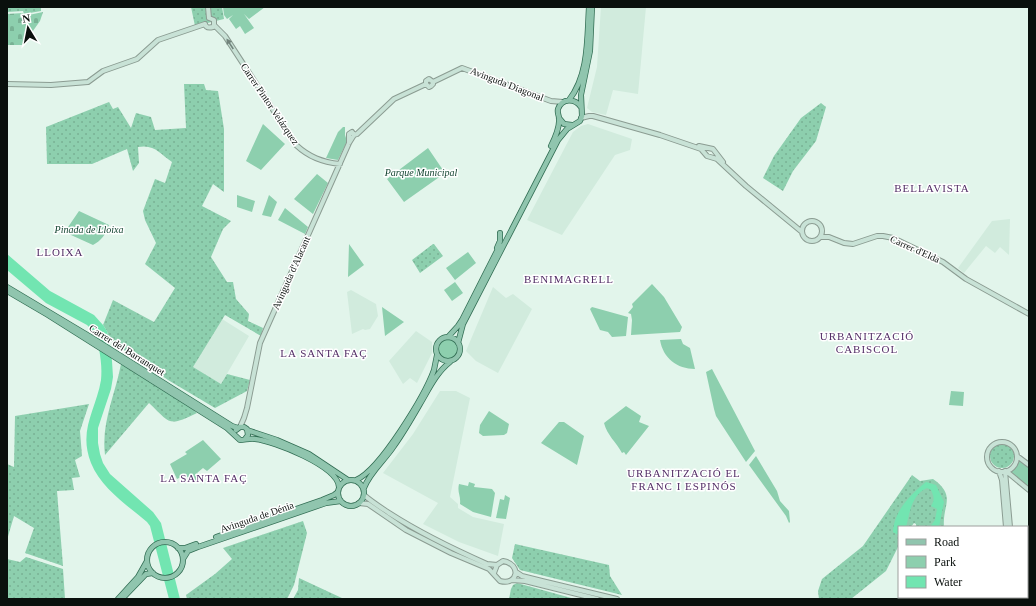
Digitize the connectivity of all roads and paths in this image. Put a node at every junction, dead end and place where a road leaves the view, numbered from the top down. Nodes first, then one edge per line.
1 (208, 7) edge
2 (589, 7) edge
3 (592, 7) edge
4 (209, 18) junction
5 (205, 24) junction
6 (214, 25) junction
7 (7, 84) edge
8 (569, 100) junction
9 (551, 101) junction
10 (563, 102) junction
11 (582, 108) junction
12 (558, 110) junction
13 (559, 118) junction
14 (581, 118) junction
15 (572, 125) junction
16 (352, 137) joint
17 (708, 148) junction
18 (715, 152) junction
19 (705, 153) junction
20 (712, 157) junction
21 (340, 164) junction
22 (736, 176) junction
23 (788, 221) junction
24 (805, 224) junction
25 (822, 230) junction
26 (802, 232) junction
27 (500, 233) dead end
28 (820, 237) junction
29 (829, 237) junction
30 (489, 266) junction
31 (7, 287) edge
32 (7, 291) edge
33 (1029, 314) edge
34 (448, 337) junction
35 (458, 343) junction
36 (437, 355) junction
37 (450, 362) junction
38 (247, 408) junction
39 (239, 427) junction
40 (247, 429) junction
41 (235, 434) junction
42 (245, 439) junction
43 (1017, 456) junction
44 (1029, 465) edge
45 (999, 471) junction
46 (1005, 471) junction
47 (1015, 479) junction
48 (348, 480) junction
49 (356, 480) junction
50 (1006, 485) junction
51 (364, 488) junction
52 (339, 489) junction
53 (1029, 490) edge
54 (364, 495) junction
55 (341, 501) junction
56 (360, 503) junction
57 (1006, 526) edge
58 (1010, 526) edge
59 (178, 548) junction
60 (183, 559) junction
61 (148, 561) junction
62 (497, 565) junction
63 (516, 572) junction
64 (154, 573) junction
65 (494, 573) junction
66 (512, 580) junction
67 (118, 599) edge
68 (122, 599) edge
69 (597, 599) edge
70 (617, 599) edge

1 - 4 street
2 - 8 main road
3 - 11 main road
4 - 5 street
4 - 6 street
5 - 6 street
5 - 7 street
21 -> 6 street, Carrer Pintor Velázquez
8 - 10 main road
8 - 11 main road
9 - 10 street, Avinguda Diagonal
9 - 12 street, Avinguda Diagonal
9 - 16 street, Avinguda Diagonal
10 - 12 main road
11 - 14 main road
11 - 17 street
12 - 13 main road
13 - 15 main road
13 - 30 main road
14 - 15 main road
14 - 19 street
15 - 35 main road
16 - 21 street, Avinguda d'Alacant
17 - 18 street
17 - 19 street
18 - 20 street
18 - 22 street
19 - 20 street
20 - 22 street
21 - 38 street, Avinguda d'Alacant
22 - 23 street
23 - 24 street
23 - 26 street
24 - 25 street
24 - 26 street
25 - 28 street
25 - 29 street, Carrer d'Elda
26 - 28 street
27 - 30 main road
28 - 29 street, Carrer d'Elda
29 - 33 street, Carrer d'Elda
30 - 34 main road
31 - 39 main road, Carrer del Barranquet
32 - 41 main road, Carrer del Barranquet
34 - 35 main road
34 - 36 main road
35 - 37 main road
36 - 37 main road
36 - 49 main road
37 - 51 main road
38 - 39 street, Avinguda d'Alacant
38 - 40 street, Avinguda d'Alacant
39 - 40 main road
39 - 41 main road
40 - 42 main road
40 - 48 main road
41 - 42 main road
42 - 52 main road
43 - 44 street
43 - 45 street
43 - 46 street
45 - 46 street
45 - 57 street
46 - 47 street
46 - 50 street
47 - 50 street
47 - 53 street
48 - 49 main road
48 - 52 main road
49 - 51 main road
50 - 58 street
51 - 54 main road
52 - 55 main road
52 - 59 main road, Avinguda de Dénia
54 - 56 main road
54 - 62 street
55 - 56 main road
55 - 60 main road, Avinguda de Dénia
56 - 65 street
59 - 60 main road
59 - 61 main road
60 - 64 main road
61 - 64 main road
61 - 67 main road
62 - 63 street
62 - 65 street
63 - 66 street
63 - 70 street
64 - 68 main road
65 - 66 street
66 - 69 street

